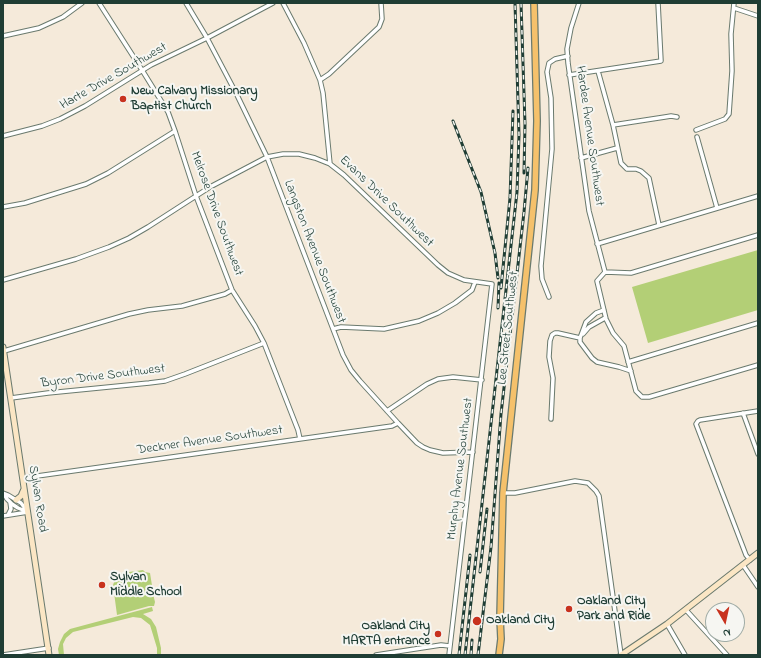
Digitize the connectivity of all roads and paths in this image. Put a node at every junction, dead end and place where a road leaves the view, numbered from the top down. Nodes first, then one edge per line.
1 (82, 3) edge
2 (99, 3) edge
3 (186, 3) edge
4 (274, 3) edge
5 (283, 3) edge
6 (381, 3) edge
7 (534, 3) edge
8 (579, 3) edge
9 (658, 3) edge
10 (734, 3) edge
11 (734, 8) junction
12 (758, 16) edge
13 (3, 36) edge
14 (207, 38) junction
15 (568, 56) junction
16 (142, 70) junction
17 (598, 71) junction
18 (569, 75) junction
19 (320, 80) junction
20 (677, 117) dead end
21 (613, 125) junction
22 (696, 130) dead end
23 (176, 131) junction
24 (3, 136) edge
25 (697, 137) dead end
26 (617, 148) junction
27 (267, 157) junction
28 (581, 158) junction
29 (330, 164) junction
30 (196, 196) junction
31 (758, 196) edge
32 (3, 207) edge
33 (717, 208) junction
34 (659, 225) junction
35 (758, 235) edge
36 (597, 244) junction
37 (605, 272) junction
38 (3, 280) edge
39 (476, 282) junction
40 (492, 284) joint
41 (232, 290) junction
42 (549, 297) dead end
43 (604, 310) junction
44 (605, 318) junction
45 (758, 323) edge
46 (333, 329) junction
47 (580, 338) junction
48 (264, 343) junction
49 (3, 347) edge
50 (4, 350) edge
51 (628, 362) junction
52 (758, 365) edge
53 (631, 371) junction
54 (482, 380) junction
55 (11, 398) junction
56 (387, 411) junction
57 (758, 411) edge
58 (743, 413) junction
59 (551, 419) dead end
60 (398, 423) junction
61 (300, 439) junction
62 (473, 452) junction
63 (758, 454) edge
64 (23, 478) junction
65 (24, 488) junction
66 (503, 493) junction
67 (4, 494) edge
68 (16, 500) junction
69 (9, 501) junction
70 (28, 512) junction
71 (5, 516) edge
72 (758, 554) edge
73 (750, 560) junction
74 (743, 565) junction
75 (758, 588) edge
76 (686, 610) junction
77 (667, 624) junction
78 (450, 646) junction
79 (48, 648) junction
80 (3, 655) edge
81 (50, 655) edge
82 (376, 655) edge
83 (449, 655) edge
84 (499, 655) edge
85 (621, 655) edge
86 (685, 655) edge
87 (727, 655) edge

1 - 13 street
2 - 16 street, Melrose Drive Southwest
3 - 14 street, Langston Avenue Southwest
4 - 14 street, Harte Drive Southwest
5 - 19 street, Evans Drive Southwest
6 - 19 street
7 - 66 main road, Lee Street Southwest
8 - 15 street, Hardee Avenue Southwest
9 - 17 street
10 - 11 street
11 - 12 street
11 - 22 street
14 - 16 street, Harte Drive Southwest
14 - 27 street, Langston Avenue Southwest
15 - 18 street, Hardee Avenue Southwest
15 - 42 street
16 - 23 street, Melrose Drive Southwest
16 - 24 street, Harte Drive Southwest
17 - 18 street
17 - 21 street
18 - 28 street, Hardee Avenue Southwest
19 - 29 street, Evans Drive Southwest
20 - 21 street
21 - 26 street
23 - 30 street, Melrose Drive Southwest
23 - 32 street
25 - 33 street
26 - 28 street
26 - 34 street
27 - 29 street
27 - 30 street
27 - 46 street, Langston Avenue Southwest
28 - 36 street, Hardee Avenue Southwest
29 - 39 street, Evans Drive Southwest
30 - 38 street
30 - 41 street, Melrose Drive Southwest
31 - 33 street
33 - 34 street
34 - 36 street
35 - 37 street
36 - 37 street, Hardee Avenue Southwest
37 - 43 street
39 - 40 street, Evans Drive Southwest
39 - 46 street
40 - 54 street, Murphy Avenue Southwest
41 - 48 street, Melrose Drive Southwest
41 - 50 street
43 - 44 street
43 - 47 street
44 - 47 street
44 - 51 street
45 - 51 street
46 - 56 street, Langston Avenue Southwest
47 - 53 street
47 - 59 street
48 - 55 street, Byron Drive Southwest
48 - 61 street, Melrose Drive Southwest
49 - 50 main road, Sylvan Road
50 - 55 main road, Sylvan Road
51 - 53 street
52 - 53 street
54 - 56 street
54 - 62 street, Murphy Avenue Southwest
55 - 64 main road, Sylvan Road
56 - 60 street, Langston Avenue Southwest
57 - 58 street
58 - 63 street
58 - 73 street
60 - 61 street, Deckner Avenue Southwest
60 - 62 street, Langston Avenue Southwest
61 - 64 street, Deckner Avenue Southwest
62 - 78 street, Murphy Avenue Southwest
64 - 65 main road, Sylvan Road
65 - 68 main road
65 - 70 main road, Sylvan Road
66 - 84 main road, Lee Street Southwest
66 - 85 street
67 - 68 street
67 - 69 street
68 - 70 street
69 - 70 street
69 - 71 street
70 - 71 street
70 - 79 main road, Sylvan Road
72 - 73 main road
73 - 74 main road
74 - 75 street
74 - 76 main road
76 - 77 main road
76 - 87 street
77 - 85 main road
77 - 86 street
78 - 82 street
78 - 83 street, Murphy Avenue Southwest
79 - 80 street
79 - 81 main road, Sylvan Road

